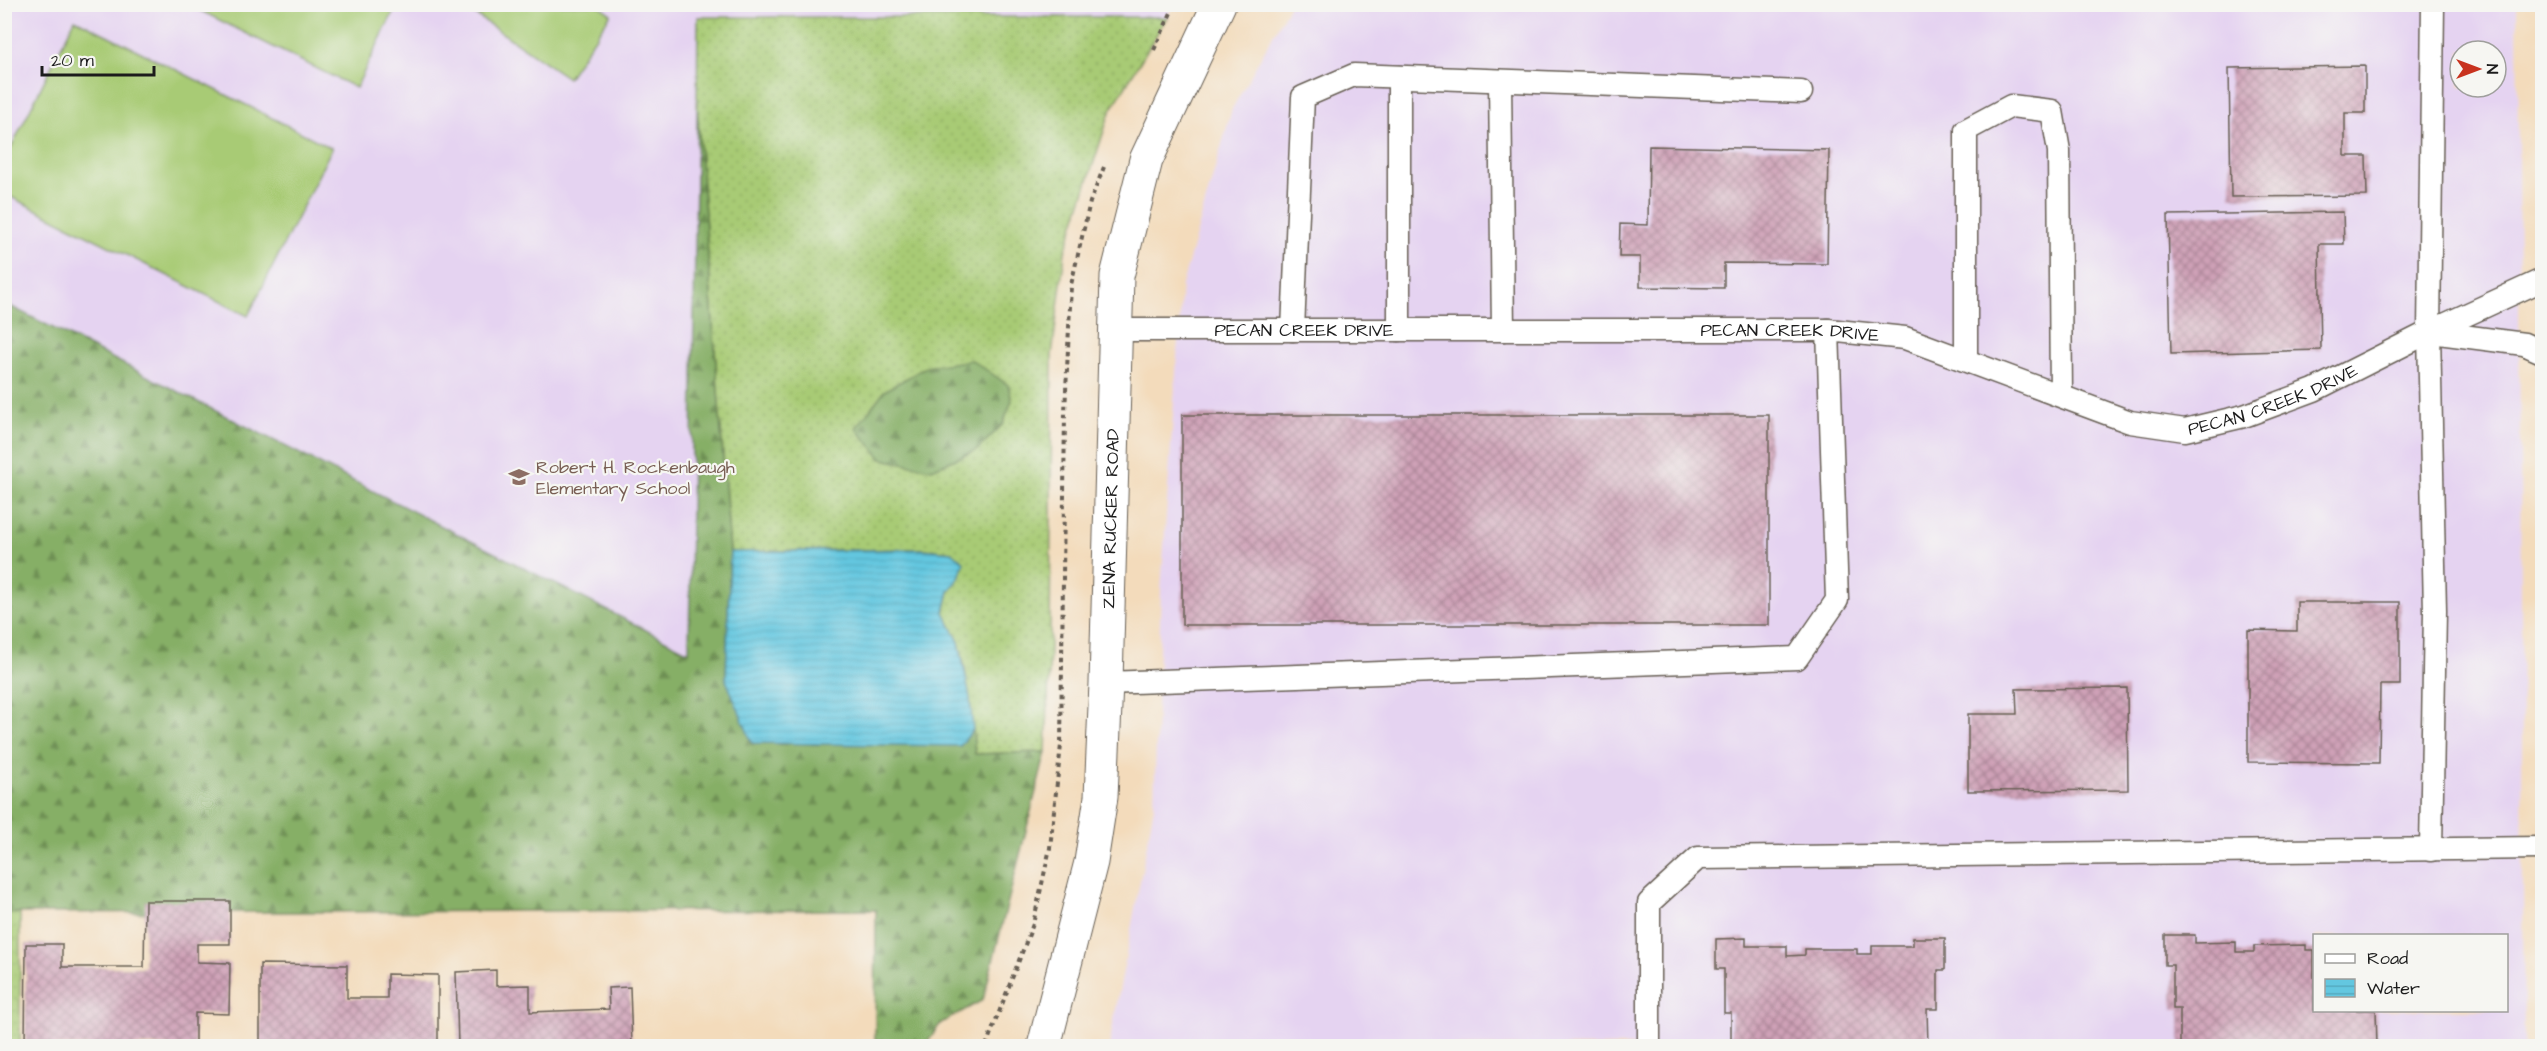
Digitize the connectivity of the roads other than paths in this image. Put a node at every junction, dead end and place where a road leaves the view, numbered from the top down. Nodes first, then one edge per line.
1 (1219, 4) edge
2 (2433, 4) edge
3 (1399, 77) junction
4 (1500, 81) junction
5 (1801, 92) dead end
6 (2542, 280) edge
7 (1115, 330) junction
8 (1293, 330) junction
9 (1400, 330) junction
10 (1503, 330) junction
11 (1828, 330) junction
12 (2429, 332) junction
13 (2542, 352) edge
14 (1966, 360) junction
15 (2061, 395) junction
16 (1106, 683) junction
17 (2542, 848) edge
18 (2431, 850) junction
19 (1649, 1046) edge
20 (1044, 1047) edge

1 - 7 street, ZENA RUCKER ROAD
2 - 12 lane
3 - 4 lane
3 - 8 lane
3 - 9 lane
4 - 5 lane
4 - 10 lane
6 - 12 lane, PECAN CREEK DRIVE
7 - 8 lane, PECAN CREEK DRIVE
7 - 16 street, ZENA RUCKER ROAD
8 - 9 lane, PECAN CREEK DRIVE
9 - 10 lane, PECAN CREEK DRIVE
10 - 11 lane, PECAN CREEK DRIVE
11 - 14 lane, PECAN CREEK DRIVE
11 - 16 lane
12 - 13 lane
12 - 15 lane, PECAN CREEK DRIVE
12 - 18 lane
14 - 15 lane, PECAN CREEK DRIVE
14 - 15 lane
16 - 20 street, ZENA RUCKER ROAD
17 - 18 lane
18 - 19 lane

